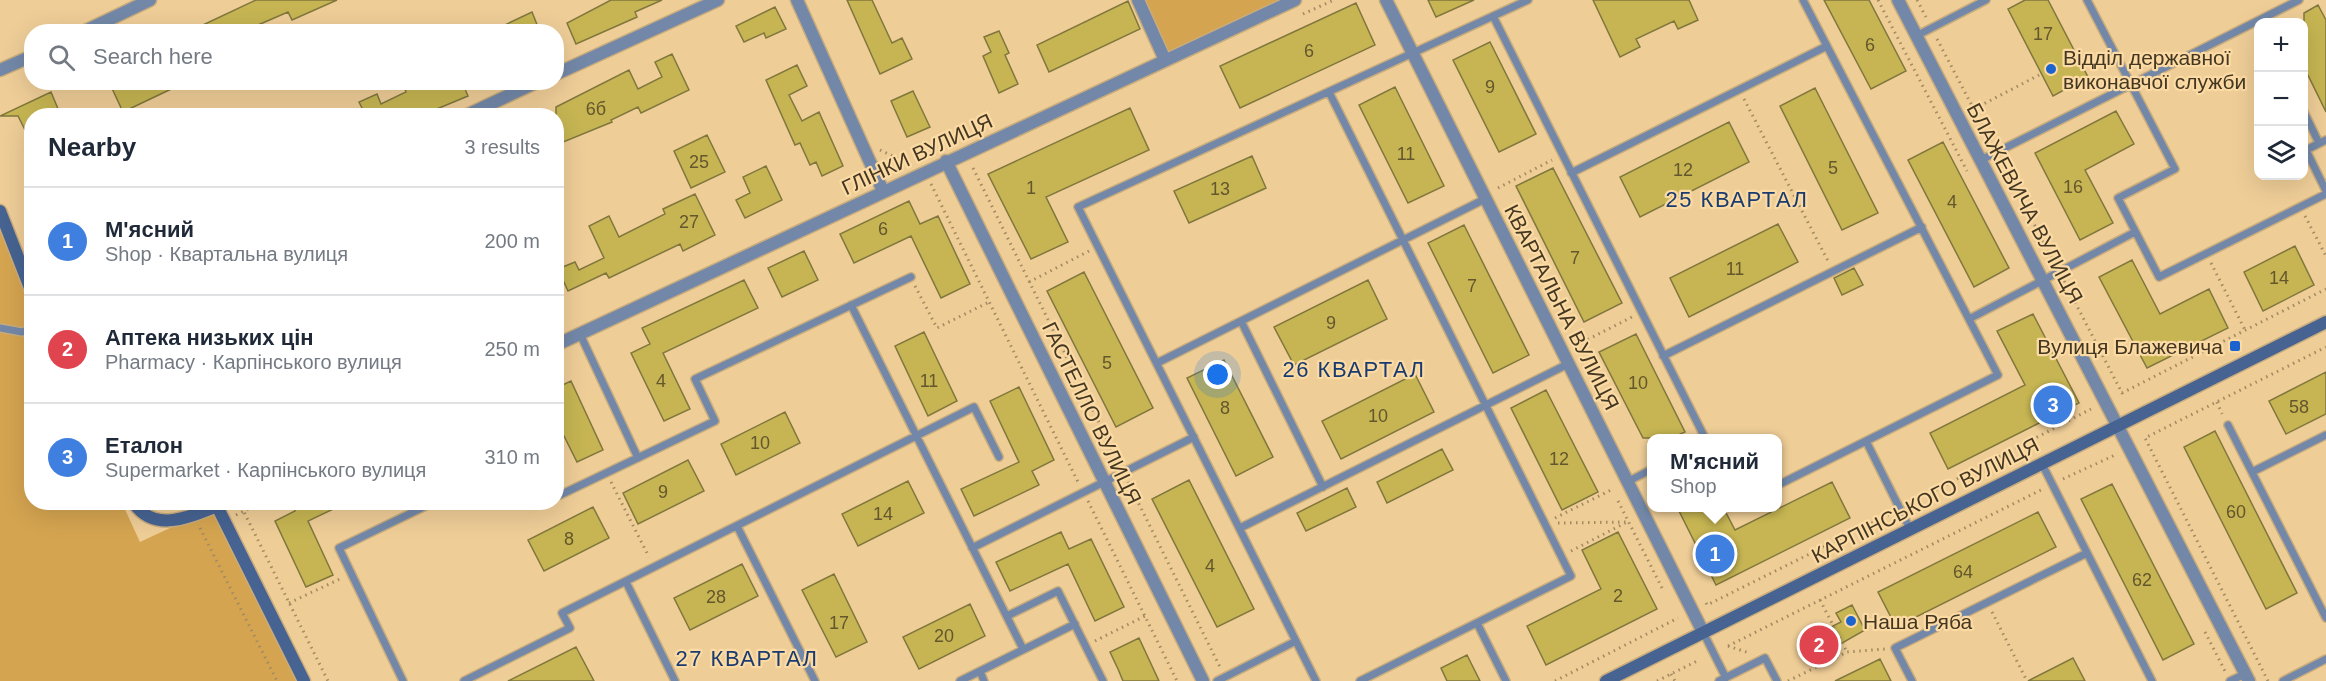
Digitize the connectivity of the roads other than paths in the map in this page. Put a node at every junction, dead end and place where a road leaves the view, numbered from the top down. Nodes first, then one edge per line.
1 (150, 0) edge
2 (718, 0) edge
3 (797, 0) edge
4 (1138, 0) edge
5 (1295, 0) edge
6 (1386, 0) edge
7 (1528, 0) edge
8 (1803, 0) edge
9 (1898, 0) edge
10 (1986, 0) edge
11 (2087, 0) edge
12 (2299, 0) edge
13 (1493, 16) junction
14 (100, 24) edge
15 (1916, 36) junction
16 (1827, 46) junction
17 (1412, 53) junction
18 (24, 60) edge
19 (1165, 60) junction
20 (0, 70) edge
21 (564, 70) edge
22 (2131, 84) junction
23 (520, 90) edge
24 (1329, 92) junction
25 (482, 108) edge
26 (2308, 118) edge
27 (2323, 142) edge
28 (1981, 160) junction
29 (946, 161) junction
30 (1571, 173) junction
31 (883, 191) junction
32 (2326, 193) edge
33 (1485, 199) junction
34 (0, 211) edge
35 (1922, 227) junction
36 (2135, 232) junction
37 (1403, 240) junction
38 (24, 272) edge
39 (910, 277) road end
40 (2043, 280) junction
41 (851, 305) junction
42 (1969, 319) junction
43 (0, 320) edge
44 (1240, 321) junction
45 (2326, 322) edge
46 (2, 329) edge
47 (24, 331) edge
48 (580, 334) junction
49 (564, 341) edge
50 (1663, 356) junction
51 (1157, 363) junction
52 (1568, 364) junction
53 (1486, 405) junction
54 (2119, 425) junction
55 (2228, 425) dead end
56 (1703, 434) edge
57 (2326, 435) edge
58 (916, 436) junction
59 (1194, 437) junction
60 (1866, 441) junction
61 (999, 457) dead end
62 (638, 458) junction
63 (2042, 464) junction
64 (1647, 472) edge
65 (2252, 472) junction
66 (1104, 482) junction
67 (1627, 482) junction
68 (1782, 482) edge
69 (1323, 487) junction
70 (564, 493) edge
71 (140, 510) edge
72 (206, 510) edge
73 (223, 510) edge
74 (417, 510) edge
75 (737, 525) junction
76 (1240, 528) junction
77 (1910, 529) junction
78 (972, 548) junction
79 (2087, 553) junction
80 (626, 582) junction
81 (1007, 616) junction
82 (2326, 618) edge
83 (1477, 623) junction
84 (1075, 624) junction
85 (1703, 633) junction
86 (1296, 641) junction
87 (1023, 649) junction
88 (2326, 659) edge
89 (980, 671) junction
90 (480, 677) edge
91 (2247, 677) edge
92 (1221, 679) edge
93 (1723, 680) edge
94 (304, 681) edge
95 (403, 681) edge
96 (464, 681) edge
97 (675, 681) edge
98 (815, 681) edge
99 (960, 681) edge
100 (984, 681) edge
101 (1103, 681) edge
102 (1203, 681) edge
103 (1316, 681) edge
104 (1360, 681) edge
105 (1506, 681) edge
106 (1606, 681) edge
107 (1777, 681) edge
108 (1912, 681) edge
109 (2152, 681) edge
110 (2230, 681) edge
111 (2283, 681) edge

1 - 14 street
2 - 21 street
3 - 31 street
4 - 19 street
5 - 19 street, ГЛІНКИ ВУЛИЦЯ
6 - 17 street, КВАРТАЛЬНА ВУЛИЦЯ
7 - 13 lane
8 - 16 lane
9 - 15 street, БЛАЖЕВИЧА ВУЛИЦЯ
10 - 15 lane
11 - 22 lane
12 - 22 lane
13 - 17 lane
13 - 30 lane
15 - 28 street, БЛАЖЕВИЧА ВУЛИЦЯ
16 - 30 lane
16 - 35 lane
17 - 24 lane
17 - 33 street, КВАРТАЛЬНА ВУЛИЦЯ
18 - 20 street
19 - 29 street, ГЛІНКИ ВУЛИЦЯ
22 - 28 lane
22 - 36 lane
23 - 25 street
24 - 37 lane
24 - 51 lane
26 - 27 lane
27 - 32 lane
28 - 40 street, БЛАЖЕВИЧА ВУЛИЦЯ
29 - 31 street, ГЛІНКИ ВУЛИЦЯ
29 - 66 street, ГАСТЕЛЛО ВУЛИЦЯ
30 - 50 lane
31 - 48 street, ГЛІНКИ ВУЛИЦЯ
32 - 36 lane
33 - 37 lane
33 - 52 street, КВАРТАЛЬНА ВУЛИЦЯ
34 - 38 street
35 - 42 lane
35 - 50 lane
36 - 40 lane
37 - 44 lane
37 - 53 lane
39 - 41 lane
40 - 42 lane
40 - 54 street, БЛАЖЕВИЧА ВУЛИЦЯ
41 - 58 lane
41 - 62 lane
42 - 60 lane
43 - 46 lane
44 - 51 lane
44 - 69 lane
45 - 54 street, КАРПІНСЬКОГО ВУЛИЦЯ
46 - 47 lane
48 - 49 street, ГЛІНКИ ВУЛИЦЯ
48 - 62 lane
50 - 56 lane
51 - 59 lane
52 - 53 lane
52 - 67 street, КВАРТАЛЬНА ВУЛИЦЯ
53 - 69 lane
53 - 83 lane
54 - 63 street, КАРПІНСЬКОГО ВУЛИЦЯ
54 - 91 street, БЛАЖЕВИЧА ВУЛИЦЯ
55 - 65 lane
57 - 65 lane
58 - 61 lane
58 - 75 lane
58 - 78 lane
59 - 66 lane
59 - 76 lane
60 - 68 lane
60 - 77 lane
62 - 70 lane
63 - 77 street, КАРПІНСЬКОГО ВУЛИЦЯ
63 - 79 lane
64 - 67 lane
65 - 82 lane
66 - 78 lane
66 - 102 street, ГАСТЕЛЛО ВУЛИЦЯ
67 - 85 street, КВАРТАЛЬНА ВУЛИЦЯ
69 - 76 lane
71 - 72 street
73 - 94 street
74 - 95 lane
75 - 80 lane
75 - 98 lane
76 - 86 lane
77 - 85 street, КАРПІНСЬКОГО ВУЛИЦЯ
78 - 81 lane
79 - 108 lane
79 - 109 lane
80 - 90 lane
80 - 97 lane
81 - 84 lane
81 - 87 lane
83 - 104 lane
83 - 105 lane
84 - 87 lane
84 - 101 lane
85 - 93 lane
85 - 106 street, КАРПІНСЬКОГО ВУЛИЦЯ
86 - 92 lane
86 - 103 lane
87 - 89 lane
88 - 111 lane
89 - 99 lane
89 - 100 lane
90 - 96 lane
91 - 110 lane
93 - 107 lane

